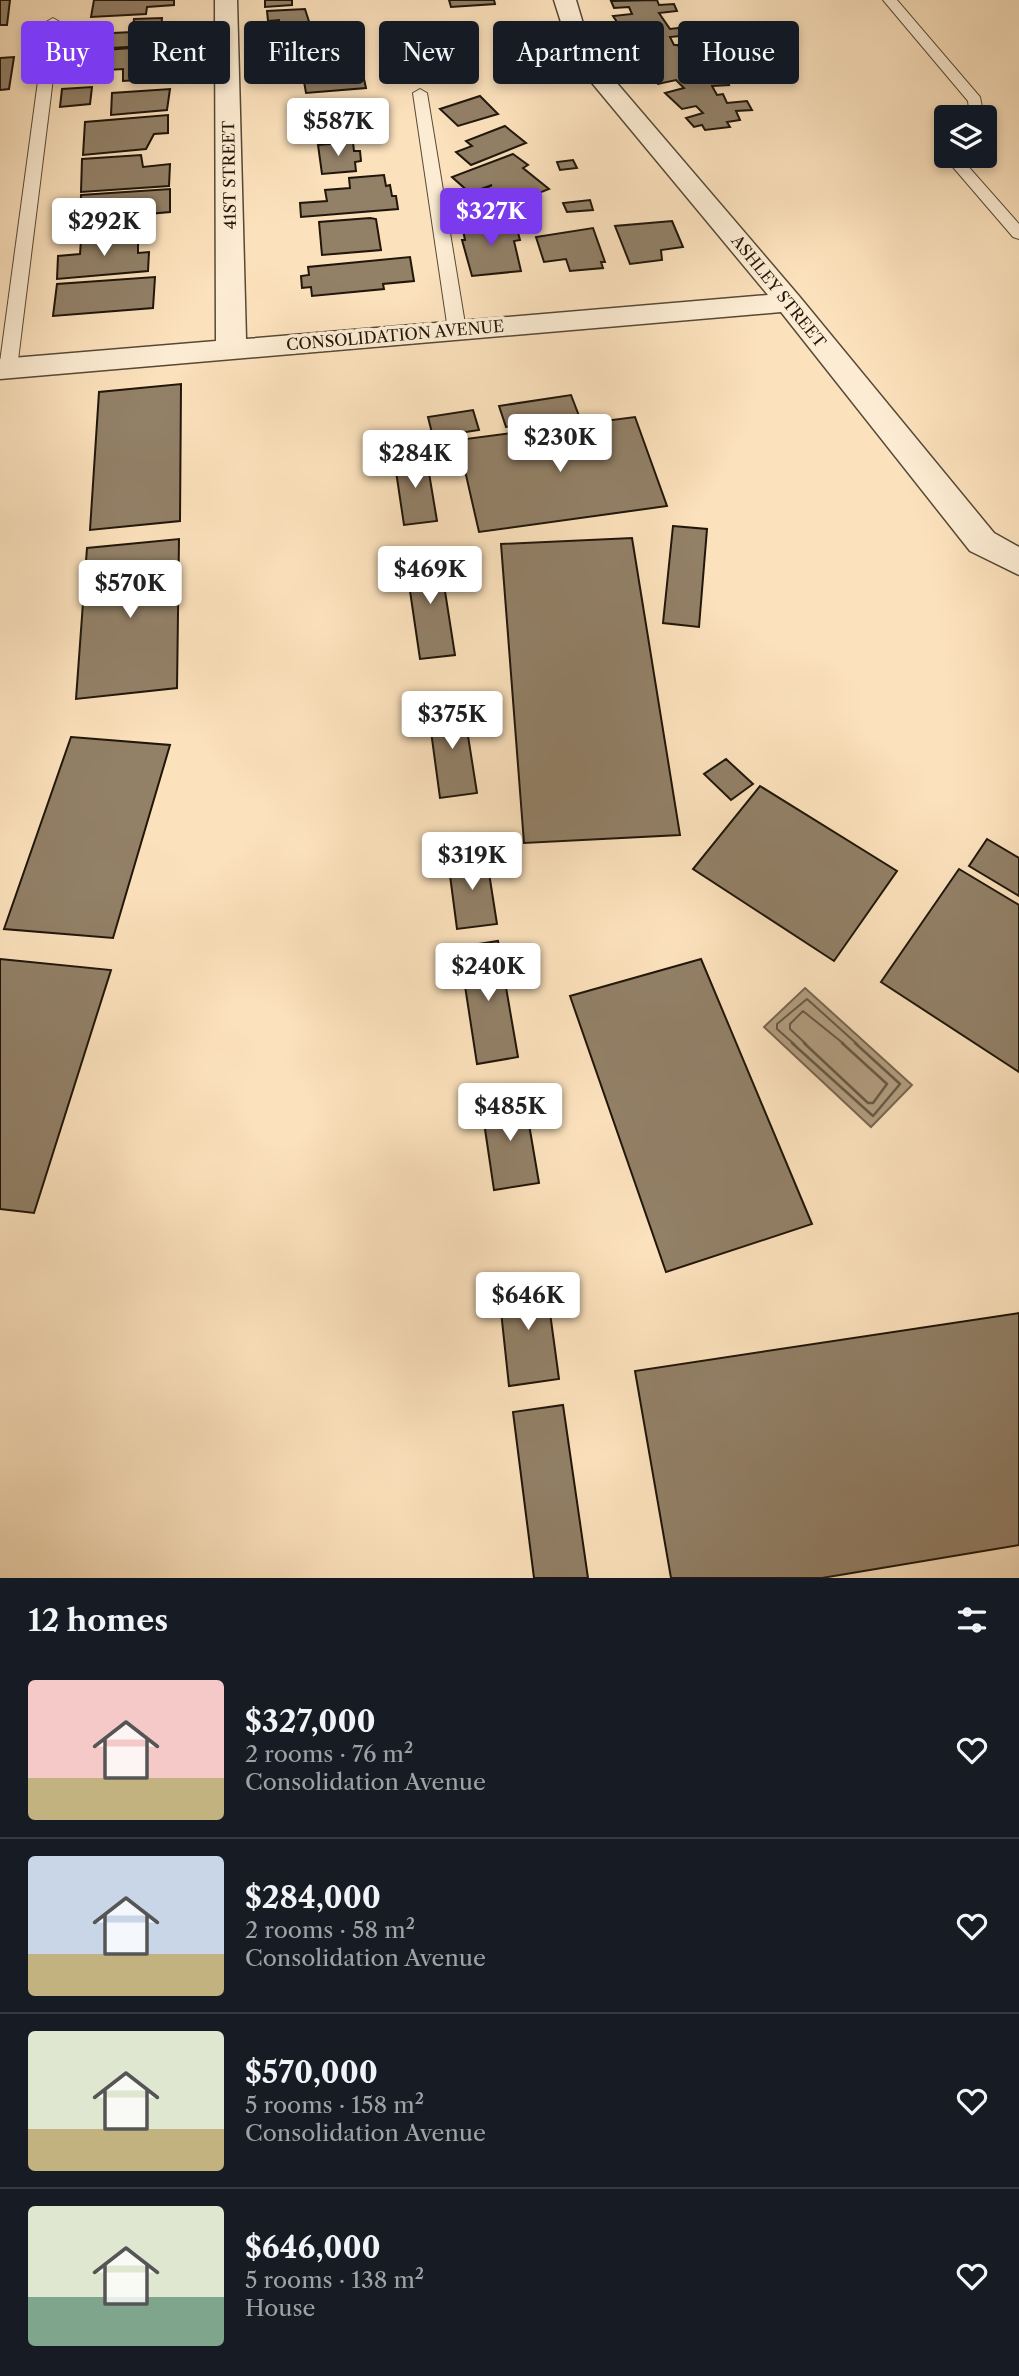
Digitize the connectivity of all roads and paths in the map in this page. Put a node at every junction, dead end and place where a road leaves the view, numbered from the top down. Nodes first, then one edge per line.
1 (226, 0) edge
2 (565, 0) edge
3 (890, 0) edge
4 (44, 84) edge
5 (420, 93) dead end
6 (976, 105) edge
7 (961, 168) edge
8 (1019, 234) edge
9 (789, 302) junction
10 (457, 330) junction
11 (231, 349) junction
12 (4, 368) edge
13 (1019, 562) edge

1 - 11 street, 41ST STREET
2 - 9 street, ASHLEY STREET
3 - 6 lane
4 - 12 lane
5 - 10 lane
7 - 8 lane
9 - 10 street, CONSOLIDATION AVENUE
9 - 13 street, ASHLEY STREET
10 - 11 street, CONSOLIDATION AVENUE
11 - 12 street, CONSOLIDATION AVENUE

